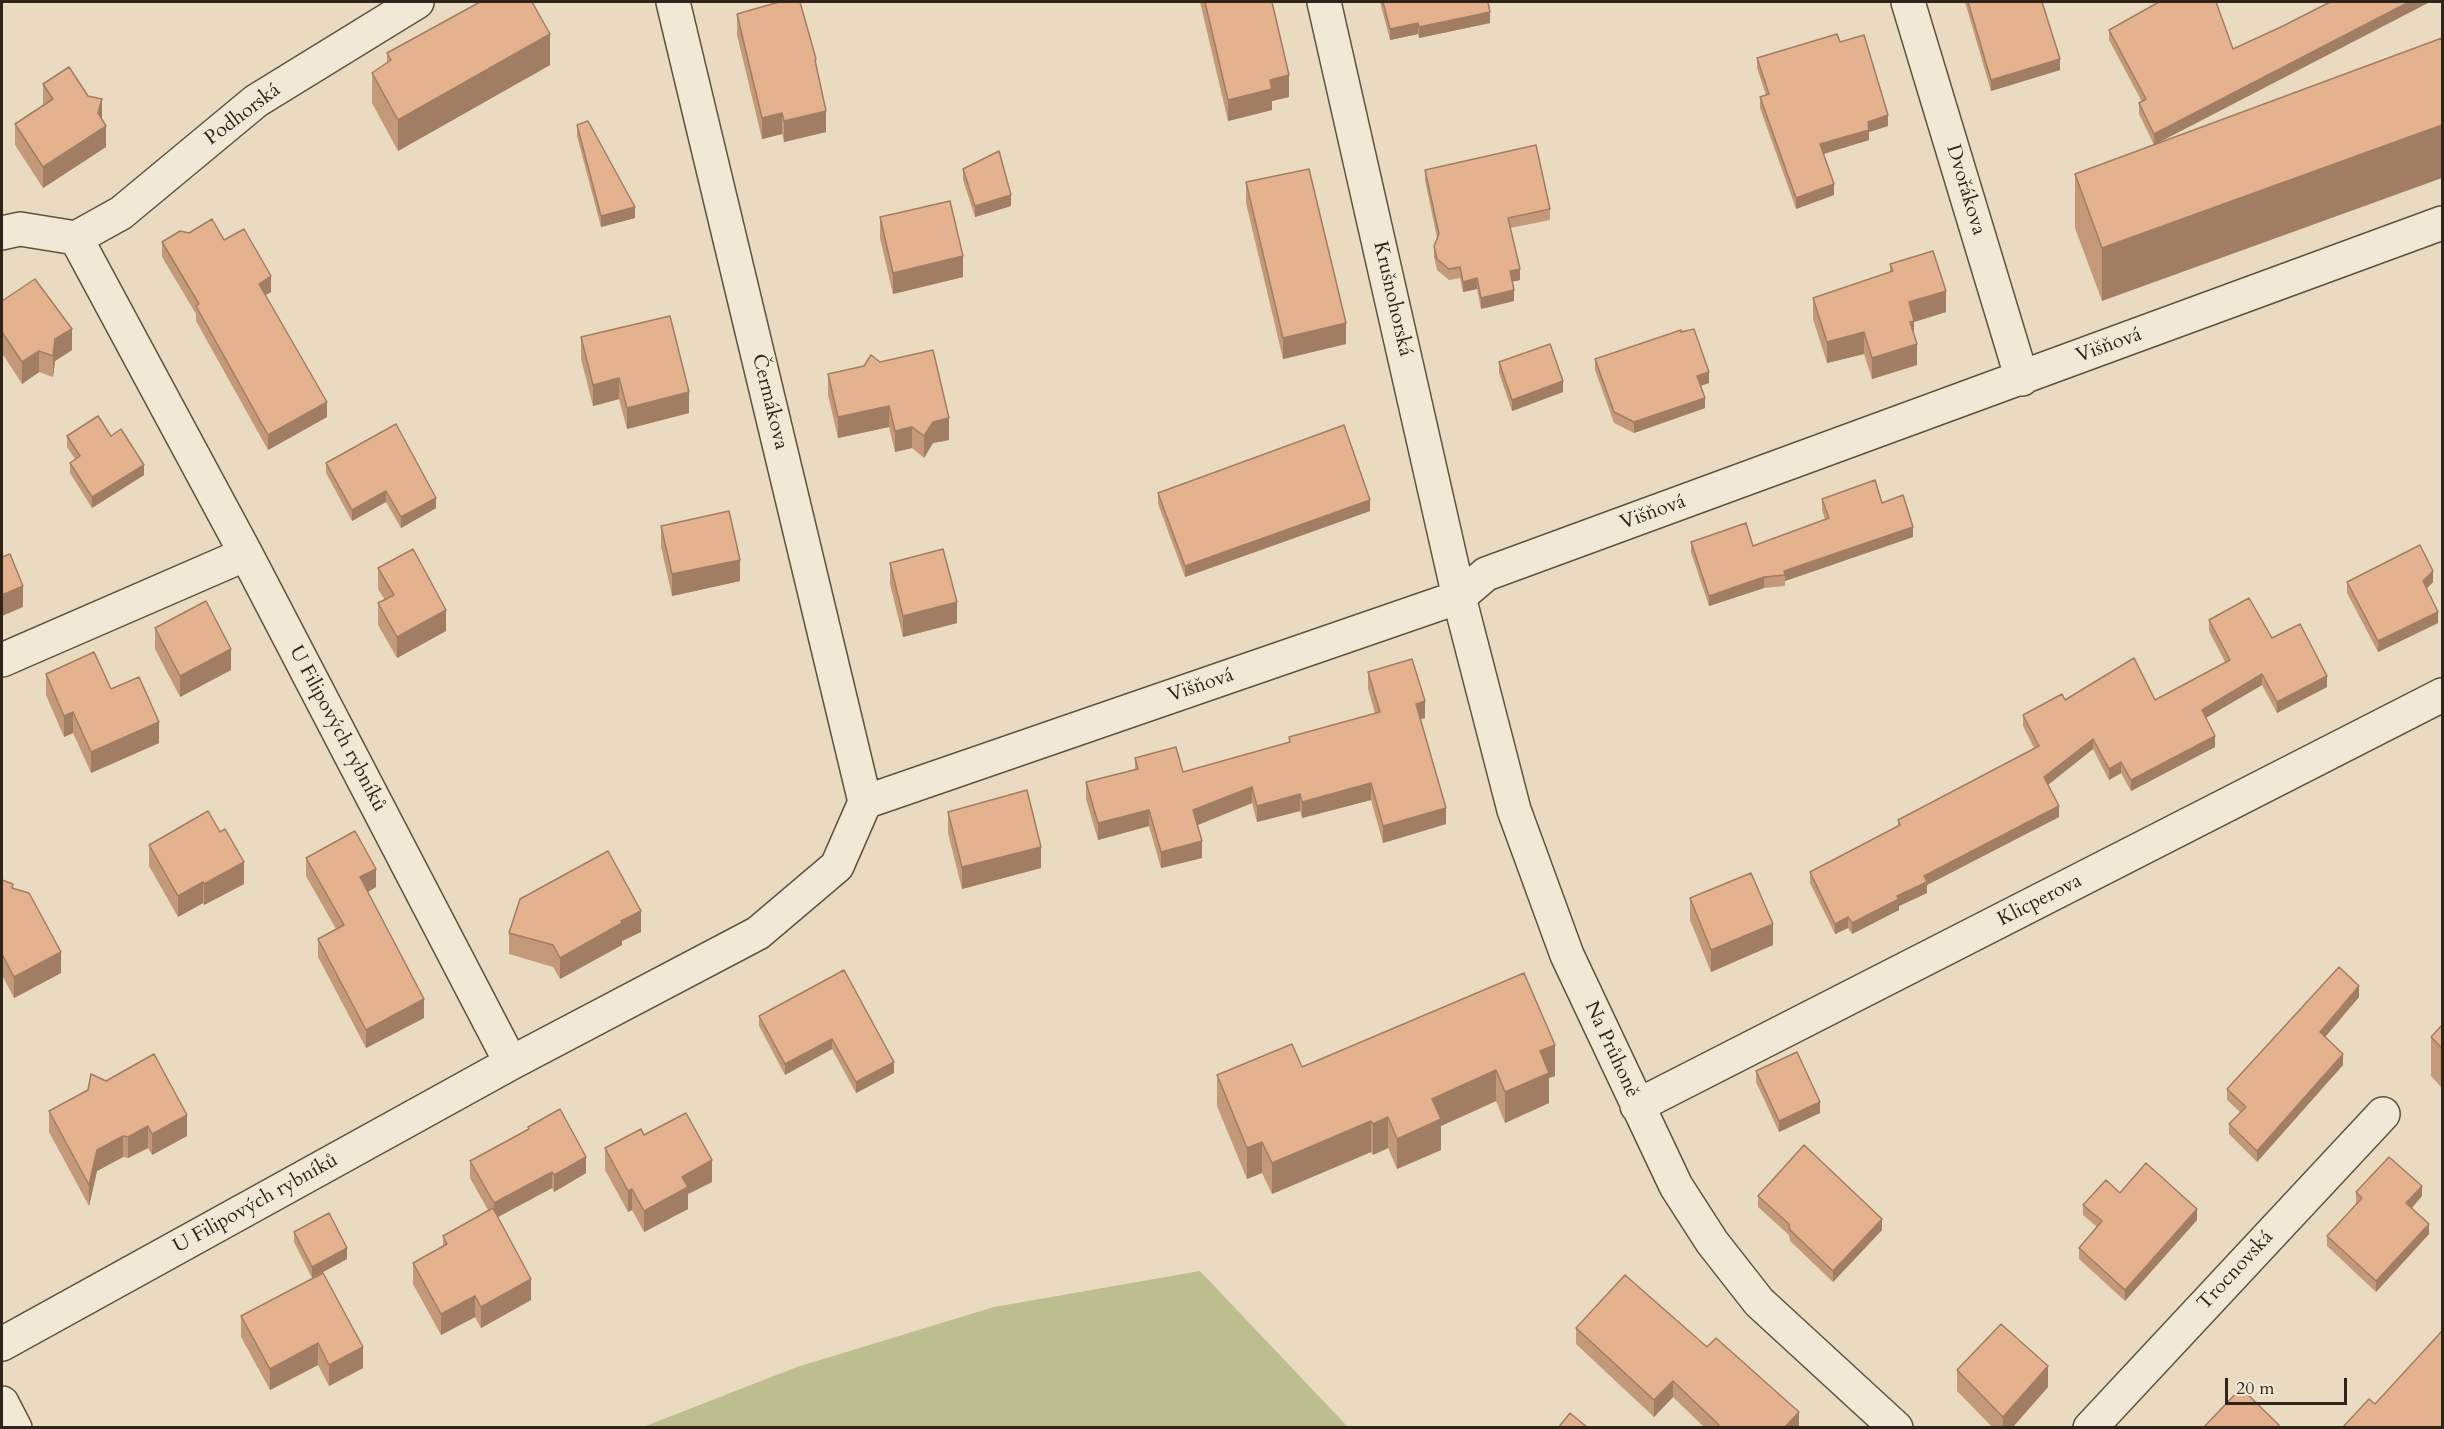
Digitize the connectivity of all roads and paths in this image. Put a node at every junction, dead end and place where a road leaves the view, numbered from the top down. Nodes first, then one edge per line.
1 (417, 2) edge
2 (673, 2) edge
3 (1324, 2) edge
4 (1908, 2) edge
5 (2442, 223) edge
6 (2, 233) edge
7 (76, 238) junction
8 (2022, 379) junction
9 (246, 554) junction
10 (1459, 597) junction
11 (2, 660) edge
12 (2442, 695) edge
13 (866, 802) junction
14 (511, 1064) junction
15 (1636, 1106) junction
16 (2383, 1114) dead end
17 (2, 1344) edge
18 (2, 1403) edge
19 (15, 1428) edge
20 (1896, 1428) edge
21 (2090, 1428) edge

1 - 7 street, Podhorská
2 - 13 street, Čermákova
3 - 10 street, Krušnohorská
4 - 8 street, Dvořákova
5 - 8 street, Višňová
6 - 7 street
7 - 9 street, U Filipových rybníků
8 - 10 street, Višňová
9 - 11 street
9 - 14 street, U Filipových rybníků
10 - 13 street, Višňová
10 - 15 street, Na Průhoně
12 - 15 street, Klicperova
13 - 14 street, U Filipových rybníků
14 - 17 street, U Filipových rybníků
15 - 20 street, Na Průhoně
16 - 21 street, Trocnovská
18 - 19 street

